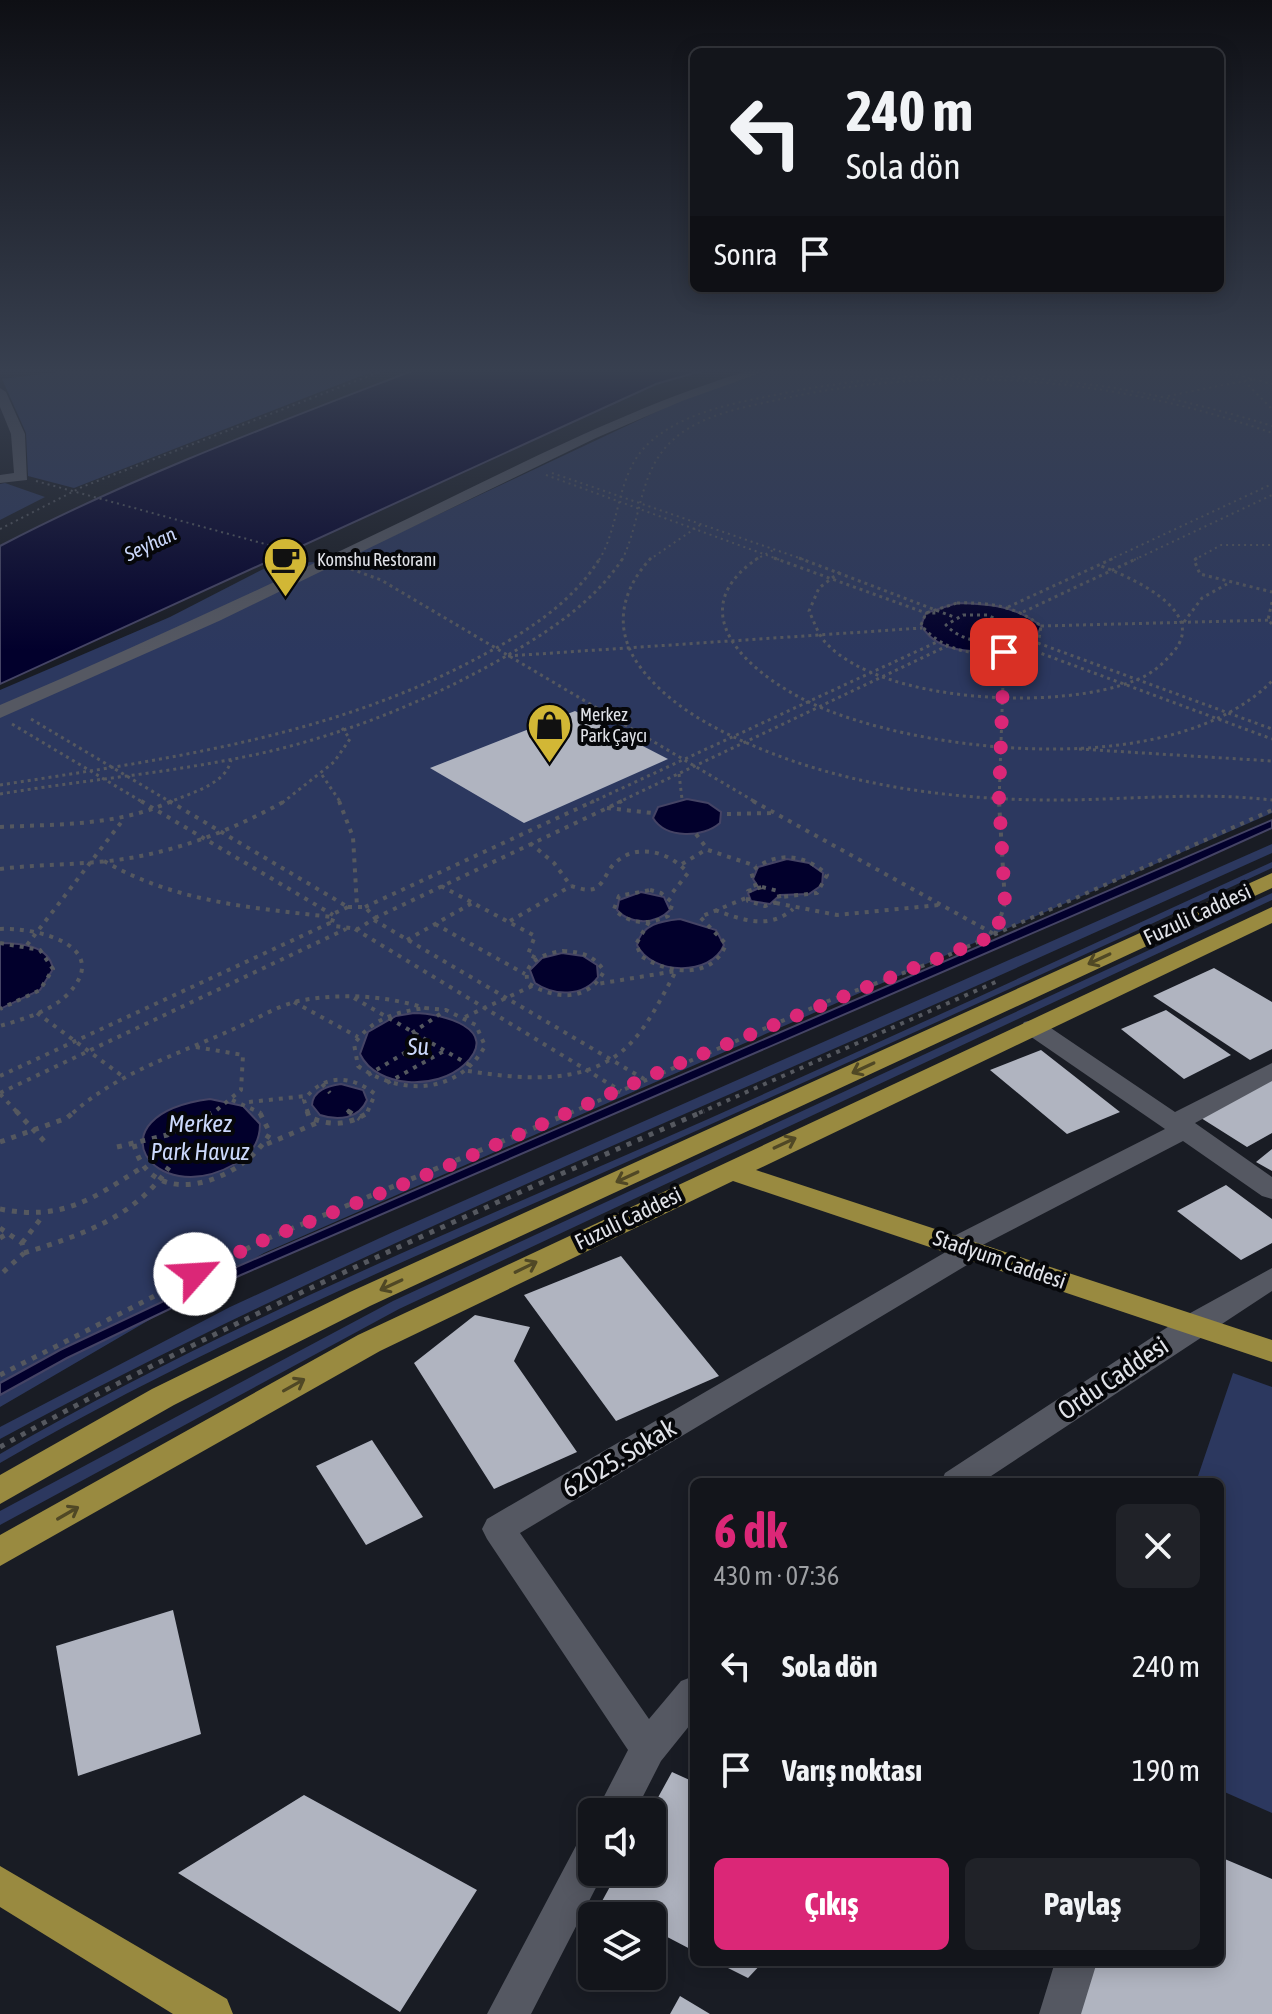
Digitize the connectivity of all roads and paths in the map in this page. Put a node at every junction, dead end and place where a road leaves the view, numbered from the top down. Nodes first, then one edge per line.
1 (21, 463) edge
2 (144, 463) edge
3 (535, 463) edge
4 (635, 463) edge
5 (656, 463) edge
6 (528, 466) junction
7 (22, 477) junction
8 (0, 479) edge
9 (1272, 484) edge
10 (622, 495) junction
11 (1272, 495) edge
12 (636, 500) junction
13 (621, 502) junction
14 (637, 509) junction
15 (703, 523) junction
16 (694, 528) junction
17 (0, 529) edge
18 (1272, 545) edge
19 (775, 549) junction
20 (764, 554) junction
21 (331, 562) junction
22 (1098, 565) junction
23 (1114, 570) junction
24 (840, 572) junction
25 (830, 578) junction
26 (381, 580) dead end
27 (1218, 583) junction
28 (1272, 592) edge
29 (1272, 602) edge
30 (1008, 607) junction
31 (936, 608) junction
32 (1023, 612) junction
33 (926, 613) junction
34 (938, 613) junction
35 (954, 617) junction
36 (1271, 621) edge
37 (1183, 623) junction
38 (1041, 626) junction
39 (922, 628) junction
40 (819, 635) junction
41 (1006, 636) junction
42 (730, 639) junction
43 (937, 642) junction
44 (1035, 642) junction
45 (1024, 645) junction
46 (629, 646) junction
47 (947, 646) junction
48 (495, 649) junction
49 (1004, 652) junction
50 (505, 656) junction
51 (871, 671) junction
52 (885, 676) junction
53 (1136, 680) junction
54 (1272, 681) edge
55 (1123, 685) junction
56 (1003, 699) junction
57 (807, 700) junction
58 (823, 707) junction
59 (4, 712) edge
60 (1230, 713) junction
61 (1217, 720) junction
62 (342, 728) junction
63 (1272, 729) edge
64 (729, 736) junction
65 (1272, 739) edge
66 (744, 743) junction
67 (1003, 746) junction
68 (1051, 748) junction
69 (678, 759) junction
70 (231, 760) junction
71 (1272, 761) edge
72 (692, 767) junction
73 (112, 768) junction
74 (93, 770) junction
75 (679, 773) junction
76 (322, 775) junction
77 (126, 776) junction
78 (106, 778) junction
79 (0, 785) edge
80 (0, 794) edge
81 (999, 798) junction
82 (682, 799) dead end
83 (1272, 800) edge
84 (174, 801) junction
85 (605, 808) junction
86 (157, 809) junction
87 (1272, 810) edge
88 (652, 813) dead end
89 (776, 813) junction
90 (727, 814) dead end
91 (123, 819) junction
92 (0, 827) edge
93 (223, 831) junction
94 (696, 834) dead end
95 (205, 837) junction
96 (529, 843) junction
97 (707, 849) junction
98 (102, 860) junction
99 (90, 861) junction
100 (682, 864) junction
101 (756, 866) junction
102 (0, 869) edge
103 (1272, 880) edge
104 (441, 886) junction
105 (571, 886) junction
106 (756, 887) junction
107 (669, 897) junction
108 (781, 897) junction
109 (746, 898) junction
110 (474, 902) junction
111 (776, 903) junction
112 (941, 905) junction
113 (357, 906) junction
114 (348, 907) junction
115 (365, 907) junction
116 (793, 909) junction
117 (715, 910) junction
118 (332, 918) junction
119 (1269, 918) edge
120 (374, 919) junction
121 (509, 921) junction
122 (649, 922) junction
123 (435, 924) junction
124 (0, 929) edge
125 (346, 929) junction
126 (355, 929) junction
127 (36, 930) junction
128 (995, 935) junction
129 (407, 940) junction
130 (0, 943) edge
131 (27, 945) junction
132 (536, 958) junction
133 (676, 971) junction
134 (525, 974) junction
135 (1001, 980) dead end
136 (597, 984) junction
137 (532, 986) junction
138 (351, 996) junction
139 (504, 996) junction
140 (294, 1002) junction
141 (483, 1007) junction
142 (425, 1008) junction
143 (0, 1009) edge
144 (446, 1010) junction
145 (37, 1013) junction
146 (384, 1016) junction
147 (465, 1017) junction
148 (0, 1026) edge
149 (1033, 1027) junction
150 (412, 1033) junction
151 (358, 1037) junction
152 (426, 1040) junction
153 (74, 1041) junction
154 (195, 1047) junction
155 (88, 1051) junction
156 (444, 1051) junction
157 (610, 1059) junction
158 (470, 1069) junction
159 (588, 1071) junction
160 (1272, 1071) edge
161 (368, 1075) junction
162 (0, 1076) edge
163 (125, 1078) junction
164 (645, 1079) junction
165 (322, 1084) junction
166 (387, 1084) junction
167 (621, 1091) junction
168 (330, 1093) dead end
169 (0, 1094) edge
170 (306, 1096) junction
171 (232, 1100) junction
172 (247, 1103) junction
173 (347, 1110) dead end
174 (360, 1119) junction
175 (319, 1122) junction
176 (1181, 1125) junction
177 (35, 1131) junction
178 (44, 1141) dead end
179 (0, 1142) edge
180 (134, 1144) junction
181 (267, 1144) junction
182 (117, 1147) dead end
183 (169, 1167) dead end
184 (141, 1168) junction
185 (728, 1170) junction
186 (162, 1180) junction
187 (1272, 1190) edge
188 (0, 1209) edge
189 (42, 1217) junction
190 (0, 1228) edge
191 (10, 1232) junction
192 (0, 1238) edge
193 (22, 1243) junction
194 (960, 1245) junction
195 (24, 1253) junction
196 (0, 1275) edge
197 (1272, 1278) edge
198 (1194, 1325) junction
199 (1272, 1351) edge
200 (0, 1375) edge
201 (0, 1447) edge
202 (963, 1478) edge
203 (0, 1491) edge
204 (0, 1552) edge
205 (690, 1697) edge
206 (648, 1749) junction
207 (622, 1798) edge
208 (578, 1882) edge
209 (0, 1885) edge
210 (1075, 1966) edge
211 (212, 2014) edge
212 (508, 2014) edge
213 (1060, 2014) edge

1 - 7 street
2 - 17 path
3 - 6 street
4 - 10 path
5 - 12 path
6 - 10 path
6 - 13 path
6 - 21 street
7 - 8 street
7 - 21 path
9 - 22 path
10 - 12 path
10 - 13 path
11 - 23 path
12 - 14 path
12 - 15 path
13 - 14 path
13 - 48 path
14 - 16 path
14 - 50 path
15 - 16 path
15 - 19 path
16 - 20 path
16 - 46 path
18 - 27 path
19 - 20 path
19 - 24 path
20 - 25 path
20 - 42 path
21 - 59 street
22 - 23 path
22 - 30 path
23 - 32 path
23 - 37 path
24 - 25 path
24 - 31 path
25 - 33 path
25 - 40 path
26 - 48 path
27 - 28 path
27 - 37 path
29 - 36 path
30 - 31 path
30 - 32 path
31 - 33 path
31 - 34 path
32 - 38 path
33 - 34 path
33 - 39 path
34 - 35 path
35 - 41 path
35 - 41 path
36 - 37 path
37 - 38 path
37 - 53 path
38 - 44 path
39 - 40 path
39 - 43 path
40 - 42 path
40 - 51 path
41 - 45 path
42 - 46 path
42 - 57 path
43 - 47 path
43 - 51 path
44 - 45 path
44 - 53 path
45 - 49 path
45 - 55 path
46 - 50 path
46 - 64 path
47 - 49 path
47 - 52 path
48 - 50 path
48 - 73 path
49 - 56 path
50 - 62 path
50 - 69 path
51 - 52 path
51 - 57 path
52 - 56 path
52 - 58 path
53 - 55 path
53 - 60 path
54 - 60 path
55 - 56 path
55 - 61 path
56 - 67 path
57 - 58 path
57 - 64 path
58 - 66 path
58 - 67 path
59 - 73 path
59 - 74 path
60 - 61 path
60 - 63 path
61 - 65 path
61 - 68 path
62 - 70 path
62 - 76 path
64 - 66 path
64 - 69 path
66 - 72 path
66 - 81 path
67 - 68 path
67 - 81 path
68 - 71 path
69 - 72 path
69 - 115 path
70 - 77 path
70 - 84 path
72 - 75 path
72 - 89 path
73 - 74 path
73 - 77 path
74 - 78 path
74 - 79 path
75 - 82 path
75 - 85 path
76 - 93 path
76 - 113 path
77 - 78 path
77 - 84 path
78 - 80 path
78 - 86 path
81 - 83 path
81 - 128 path
84 - 86 path
84 - 93 path
85 - 88 path
85 - 96 path
86 - 91 path
86 - 95 path
87 - 128 path
89 - 90 path
89 - 112 path
91 - 92 path
91 - 99 path
93 - 95 path
93 - 114 path
94 - 97 path
95 - 98 path
95 - 118 path
96 - 104 path
96 - 105 path
97 - 100 path
97 - 101 path
98 - 99 path
98 - 118 path
99 - 102 path
99 - 127 path
100 - 105 path
100 - 107 path
101 - 106 path
101 - 108 path
103 -> 203 main road, Fuzuli Caddesi
104 - 110 path
104 - 120 path
105 - 121 path
106 - 108 path
106 - 109 path
107 - 122 path
107 - 122 path
108 - 111 path
109 - 111 path
109 - 117 path
110 - 121 path
110 - 123 path
111 - 116 path
112 - 116 path
112 - 128 path
113 - 114 path
113 - 115 path
114 - 118 path
115 - 120 path
116 - 117 path
117 - 133 path
118 - 125 path
118 - 153 path
119 - 149 main road, Fuzuli Caddesi
120 - 126 path
120 - 129 path
121 - 132 path
122 - 133 path
123 - 129 path
123 - 134 path
124 - 127 path
125 - 126 path
125 - 155 path
126 - 141 path
127 - 131 path
127 - 145 path
128 - 164 path
129 - 139 path
130 - 131 path
131 - 143 path
132 - 134 path
132 - 136 path
133 - 136 path
133 - 157 path
134 - 137 path
135 - 201 path
136 - 137 path
137 - 139 path
138 - 140 path
138 - 142 path
138 - 146 path
139 - 141 path
139 - 157 path
140 - 151 path
140 - 154 path
141 - 147 path
141 - 159 path
142 - 144 path
142 - 146 path
144 - 147 path
144 - 150 path
145 - 148 path
145 - 153 path
146 - 150 path
146 - 151 path
147 - 158 path
149 - 176 street
185 -> 149 main road, Fuzuli Caddesi
150 - 152 path
151 - 161 path
152 - 156 path
152 - 161 path
153 - 155 path
153 - 162 path
154 - 163 path
154 - 171 path
155 - 163 path
155 - 169 path
156 - 158 path
156 - 166 path
157 - 159 path
157 - 164 path
158 - 159 path
158 - 166 path
159 - 167 path
160 - 176 street
161 - 166 path
163 - 177 path
164 - 167 path
165 - 168 path
165 - 170 path
165 - 174 path
167 - 200 path
169 - 177 path
170 - 172 path
170 - 175 path
171 - 172 path
171 - 180 path
172 - 181 path
173 - 174 path
174 - 175 path
175 - 181 path
176 - 187 street
176 - 194 street
177 - 178 path
177 - 179 path
180 - 182 path
180 - 184 path
181 - 186 path
183 - 186 path
184 - 186 path
184 - 189 path
185 - 194 main road, Stadyum Caddesi
204 -> 185 main road, Fuzuli Caddesi
186 - 195 path
188 - 189 path
189 - 193 path
190 - 191 path
191 - 192 path
191 - 193 path
193 - 195 path
194 - 198 main road, Stadyum Caddesi
194 - 206 street, 62025. Sokak
195 - 196 path
197 - 198 street, Ordu Caddesi
198 - 199 main road, Stadyum Caddesi
198 - 202 street, Ordu Caddesi
205 - 206 street
206 - 207 street
208 - 212 street
209 - 211 main road
210 - 213 street

